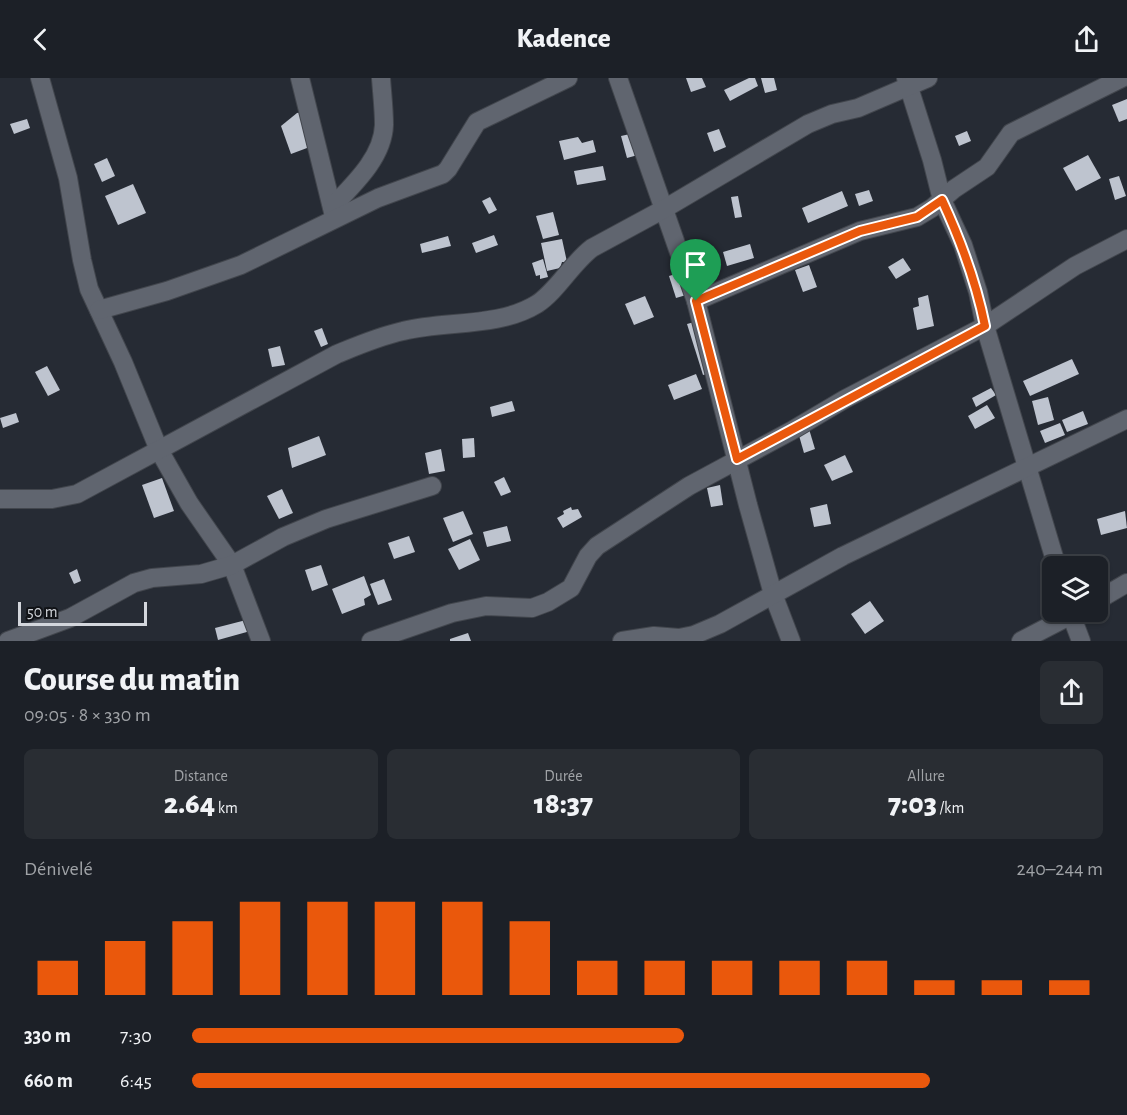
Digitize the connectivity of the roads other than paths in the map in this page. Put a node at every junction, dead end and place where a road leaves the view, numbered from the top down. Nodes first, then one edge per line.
1 (40, 78) edge
2 (300, 78) edge
3 (381, 78) edge
4 (618, 78) edge
5 (928, 78) edge
6 (1122, 78) edge
7 (562, 79) edge
8 (907, 82) edge
9 (942, 200) junction
10 (664, 209) junction
11 (334, 213) junction
12 (1127, 239) edge
13 (696, 301) junction
14 (99, 310) junction
15 (985, 326) junction
16 (1127, 419) edge
17 (159, 450) junction
18 (737, 459) junction
19 (1028, 466) junction
20 (432, 486) dead end
21 (0, 499) edge
22 (1054, 556) edge
23 (232, 565) junction
24 (1127, 583) edge
25 (773, 594) junction
26 (1108, 594) edge
27 (1056, 622) edge
28 (1076, 622) edge
29 (8, 641) edge
30 (261, 641) edge
31 (371, 641) edge
32 (622, 641) edge
33 (791, 641) edge
34 (1021, 641) edge
35 (1081, 641) edge

1 - 14 street
2 - 11 street
3 - 11 street
4 - 10 street
5 - 8 street
6 - 9 street
7 - 11 street
8 - 9 street
8 - 10 street
9 - 13 street
9 - 15 street
10 - 13 street
10 - 17 street
11 - 14 street
12 - 15 street
13 - 18 street
14 - 17 street
15 - 18 street
15 - 19 street
16 - 19 street
17 - 21 street
17 - 23 street
18 - 25 street
18 - 31 street
19 - 22 street
19 - 25 street
20 - 23 street
23 - 29 street
23 - 30 street
24 - 26 street
25 - 32 street
25 - 33 street
27 - 34 street
28 - 35 street

